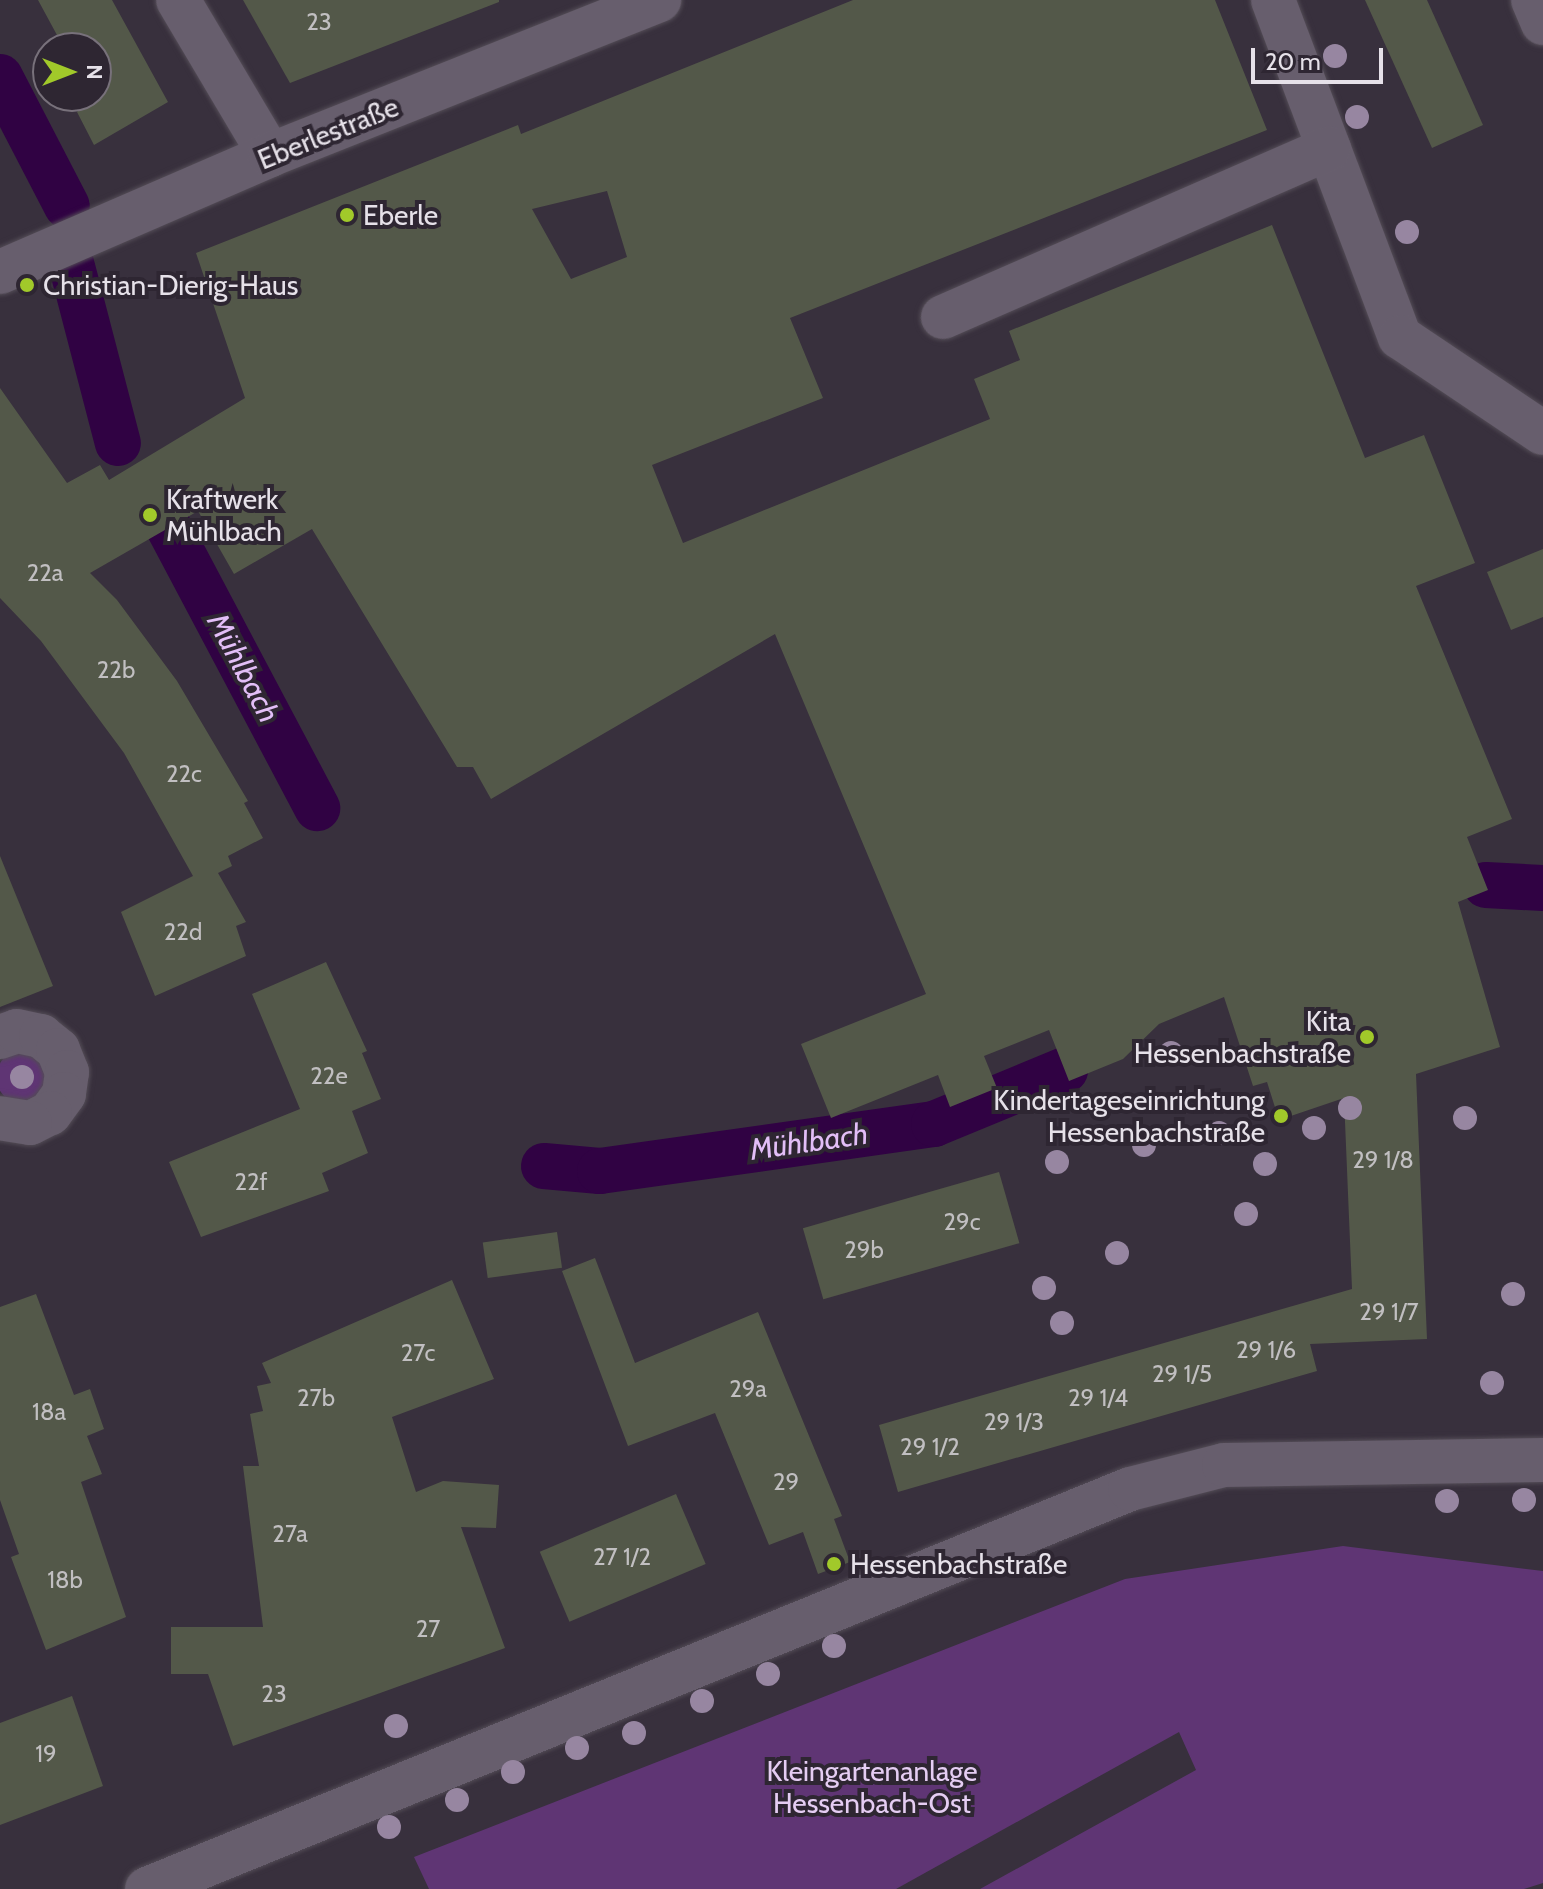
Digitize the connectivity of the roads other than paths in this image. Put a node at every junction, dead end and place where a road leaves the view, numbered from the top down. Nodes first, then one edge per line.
1 (178, 0) edge
2 (659, 0) edge
3 (1273, 0) edge
4 (1533, 0) edge
5 (1543, 23) edge
6 (1329, 148) junction
7 (270, 155) junction
8 (0, 272) edge
9 (943, 317) dead end
10 (1543, 433) edge
11 (0, 1037) edge
12 (0, 1118) edge
13 (1543, 1460) edge
14 (147, 1889) edge

1 - 7 street
2 - 7 street, Eberlestraße
3 - 6 street
4 - 5 street
6 - 9 street
6 - 10 street
7 - 8 street, Eberlestraße
11 - 12 street
13 - 14 street

